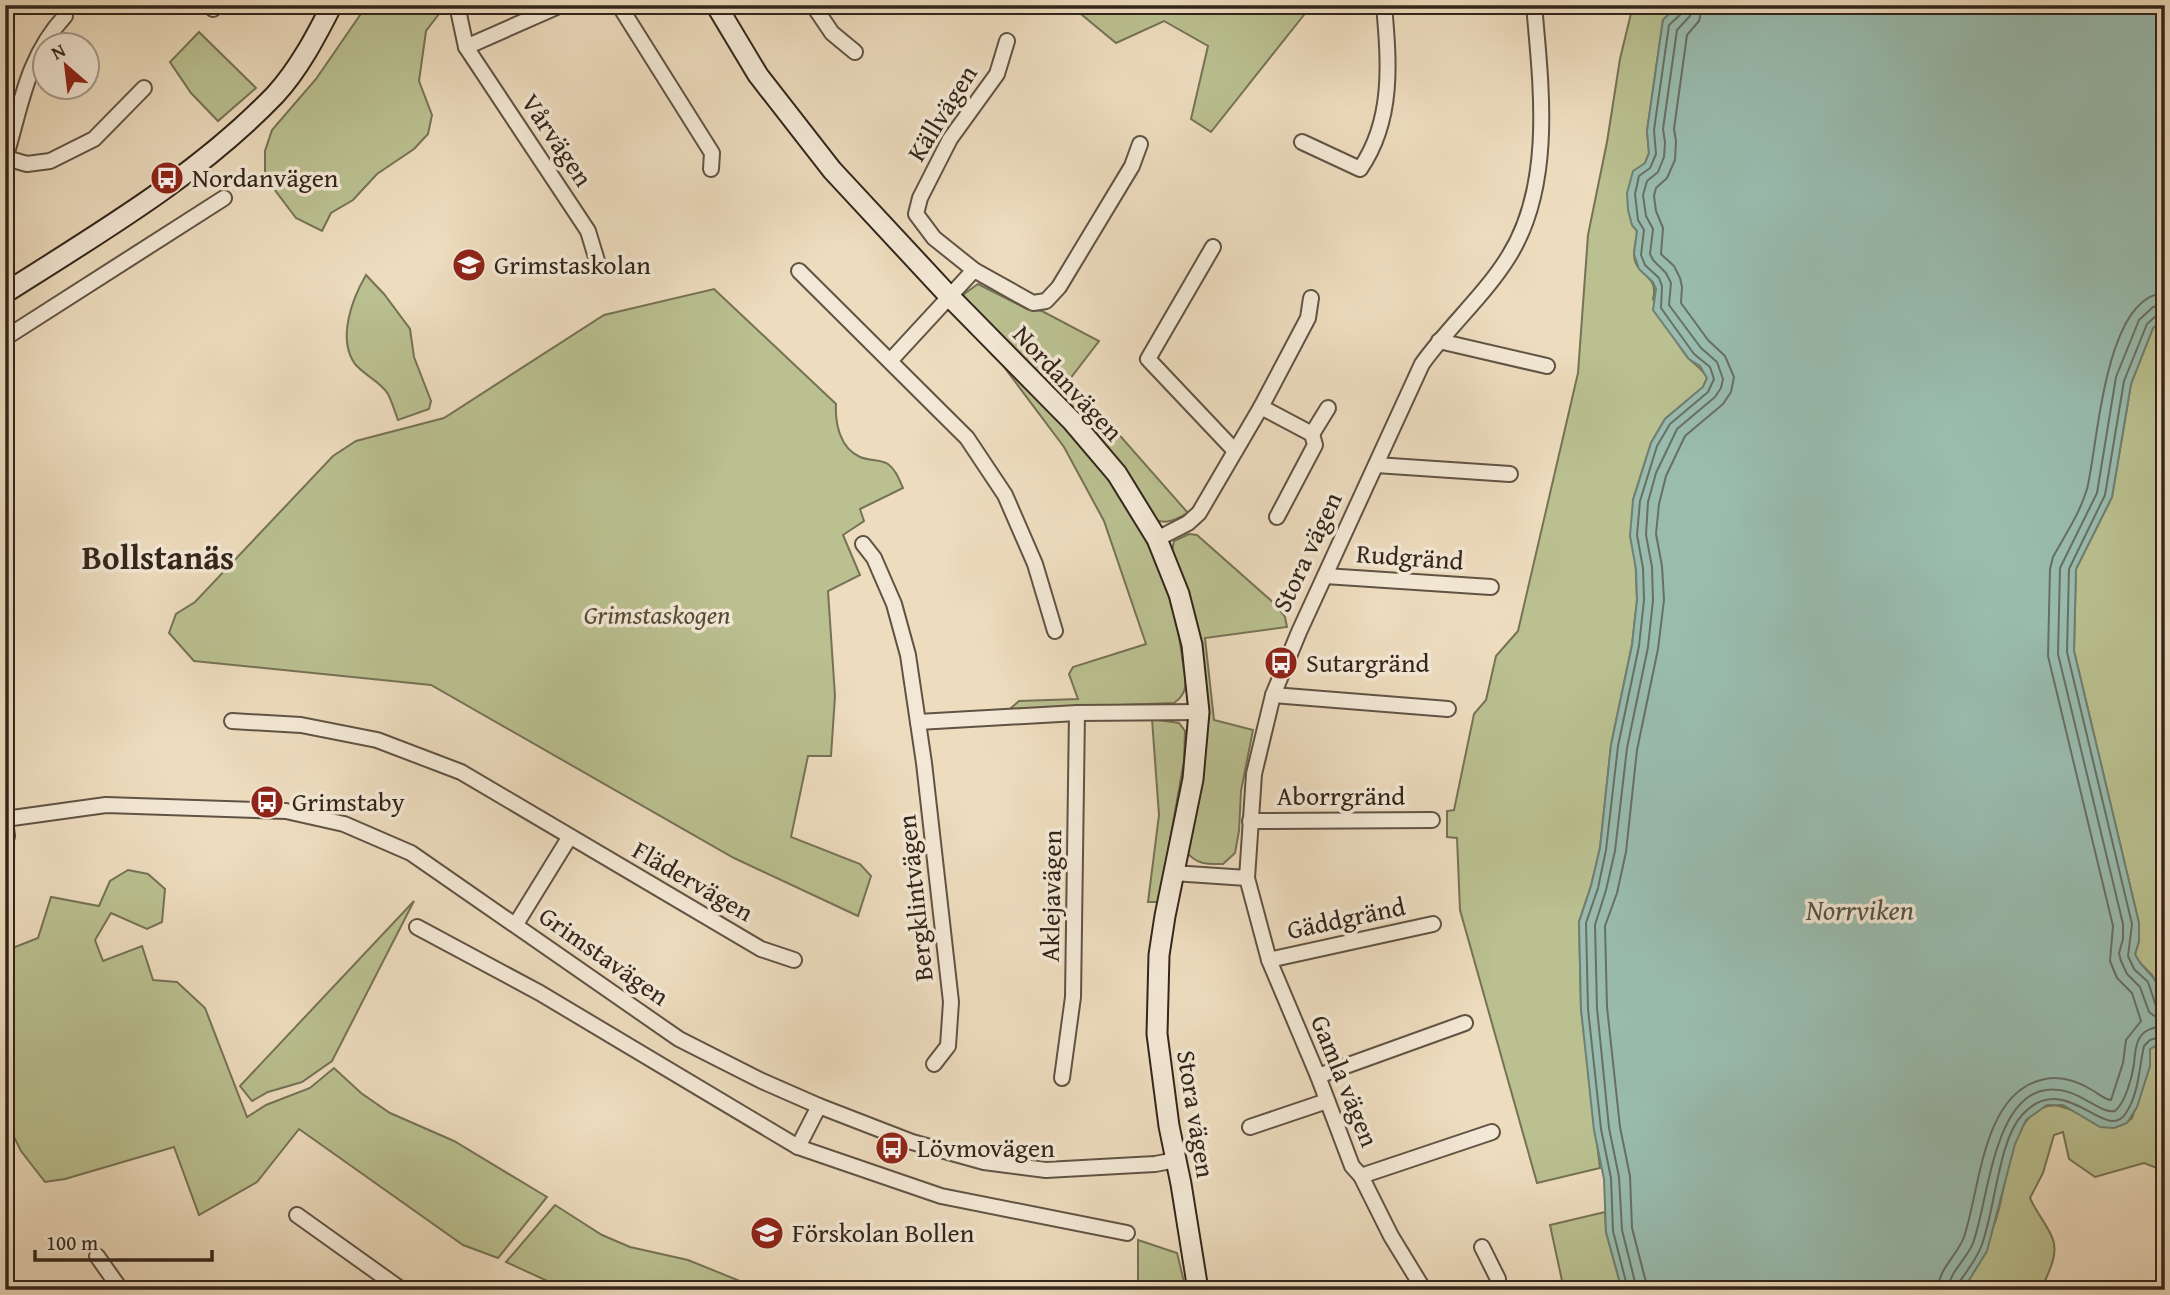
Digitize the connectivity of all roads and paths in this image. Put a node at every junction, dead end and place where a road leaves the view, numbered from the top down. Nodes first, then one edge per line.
1 (332, 5) edge
2 (457, 5) edge
3 (561, 5) edge
4 (619, 5) edge
5 (716, 5) edge
6 (813, 5) edge
7 (1384, 5) edge
8 (1534, 5) edge
9 (65, 16) dead end
10 (1007, 41) dead end
11 (466, 47) junction
12 (855, 52) dead end
13 (144, 88) dead end
14 (1302, 142) dead end
15 (1140, 144) dead end
16 (6, 159) edge
17 (710, 169) dead end
18 (224, 198) dead end
19 (1213, 247) dead end
20 (598, 264) dead end
21 (974, 270) junction
22 (799, 271) dead end
23 (5, 293) edge
24 (950, 297) junction
25 (1311, 298) dead end
26 (5, 338) edge
27 (1439, 341) junction
28 (890, 361) junction
29 (1547, 366) dead end
30 (1261, 407) junction
31 (1328, 408) dead end
32 (1312, 434) junction
33 (1235, 451) junction
34 (1376, 465) junction
35 (1510, 474) dead end
36 (1278, 517) dead end
37 (1157, 539) junction
38 (863, 544) dead end
39 (1325, 576) junction
40 (1491, 587) dead end
41 (1055, 631) dead end
42 (1273, 695) junction
43 (1448, 709) dead end
44 (1199, 712) junction
45 (1077, 713) junction
46 (232, 721) dead end
47 (918, 722) junction
48 (5, 819) edge
49 (1432, 820) dead end
50 (1250, 821) junction
51 (569, 838) junction
52 (5, 844) edge
53 (1173, 873) junction
54 (1247, 878) junction
55 (516, 924) junction
56 (1433, 924) dead end
57 (417, 927) dead end
58 (794, 960) dead end
59 (1269, 960) junction
60 (1465, 1023) dead end
61 (934, 1064) dead end
62 (1318, 1076) junction
63 (1062, 1078) dead end
64 (1327, 1101) junction
65 (819, 1106) junction
66 (1250, 1127) dead end
67 (1492, 1132) dead end
68 (798, 1147) junction
69 (1175, 1160) junction
70 (1361, 1176) junction
71 (297, 1215) dead end
72 (1127, 1233) dead end
73 (1482, 1247) dead end
74 (97, 1256) dead end
75 (121, 1290) edge
76 (402, 1290) edge
77 (1198, 1290) edge
78 (1424, 1290) edge
79 (1498, 1290) edge

1 - 23 street
2 - 11 street, Vårvägen
3 - 11 street
4 - 17 street
5 - 24 street, Nordanvägen
6 - 12 street
7 - 14 street
8 - 27 street, Stora vägen
9 - 16 street
10 - 21 street, Källvägen
11 - 20 street, Vårvägen
13 - 16 street
15 - 21 street, Källvägen
18 - 26 street
19 - 33 street
21 - 24 street
22 - 28 street
24 - 28 street
24 - 37 street, Nordanvägen
25 - 30 street
27 - 29 street
27 - 34 street, Stora vägen
28 - 41 street
30 - 32 street
30 - 33 street
31 - 32 street
32 - 36 street
33 - 37 street
34 - 35 street
34 - 39 street, Stora vägen
37 - 44 street, Nordanvägen
38 - 47 street, Bergklintvägen
39 - 40 street, Rudgränd
39 - 42 street, Stora vägen
42 - 43 street
42 - 50 street, Stora vägen
44 - 45 street
44 - 53 street, Nordanvägen
45 - 47 street
45 - 63 street, Aklejavägen
46 - 51 street, Flädervägen
47 - 61 street, Bergklintvägen
48 - 52 street, Grimstavägen
48 - 55 street, Grimstavägen
49 - 50 street, Aborrgränd
50 - 54 street, Stora vägen
51 - 55 street
51 - 58 street, Flädervägen
53 - 54 street
53 - 69 street, Stora vägen
54 - 59 street, Gamla vägen
55 - 65 street, Grimstavägen
56 - 59 street, Gäddgränd
57 - 68 street
59 - 62 street, Gamla vägen
60 - 62 street
62 - 64 street, Gamla vägen
64 - 66 street
64 - 70 street, Gamla vägen
65 - 68 street
65 - 69 street, Grimstavägen
67 - 70 street
68 - 72 street
69 - 77 street, Stora vägen
70 - 78 street, Gamla vägen
71 - 76 street
73 - 79 street
74 - 75 street

